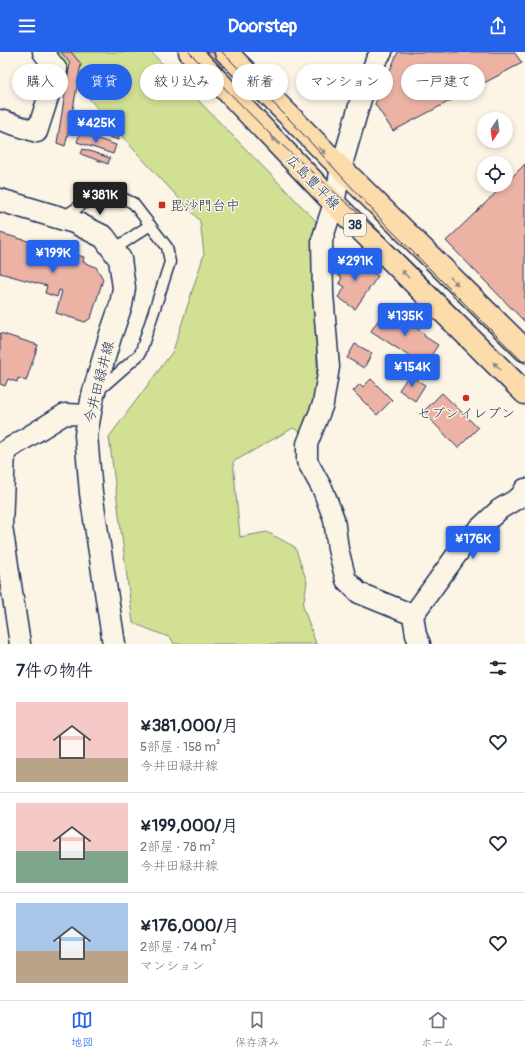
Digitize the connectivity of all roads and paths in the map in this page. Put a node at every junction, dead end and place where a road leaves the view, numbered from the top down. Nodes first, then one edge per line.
1 (43, 52) edge
2 (190, 52) edge
3 (226, 52) edge
4 (382, 52) edge
5 (0, 120) edge
6 (341, 168) junction
7 (0, 200) edge
8 (334, 203) junction
9 (62, 218) junction
10 (150, 225) junction
11 (113, 250) junction
12 (525, 350) edge
13 (525, 393) edge
14 (92, 405) junction
15 (525, 489) edge
16 (413, 615) junction
17 (20, 644) edge
18 (114, 644) edge
19 (420, 644) edge

1 - 5 street
8 -> 2 main road, 広島豊平線 / 38
3 -> 6 main road, 広島豊平線 / 38
4 - 6 street
6 - 8 street
6 -> 12 main road, 広島豊平線 / 38
7 - 9 main road, 今井田緑井線
13 -> 8 main road, 広島豊平線 / 38
8 - 16 street
9 - 10 lane
9 - 11 main road, 今井田緑井線
10 - 11 lane
10 - 14 lane
11 - 14 main road, 今井田緑井線
14 - 17 street
14 - 18 main road, 今井田緑井線
15 - 16 street
16 - 19 street

